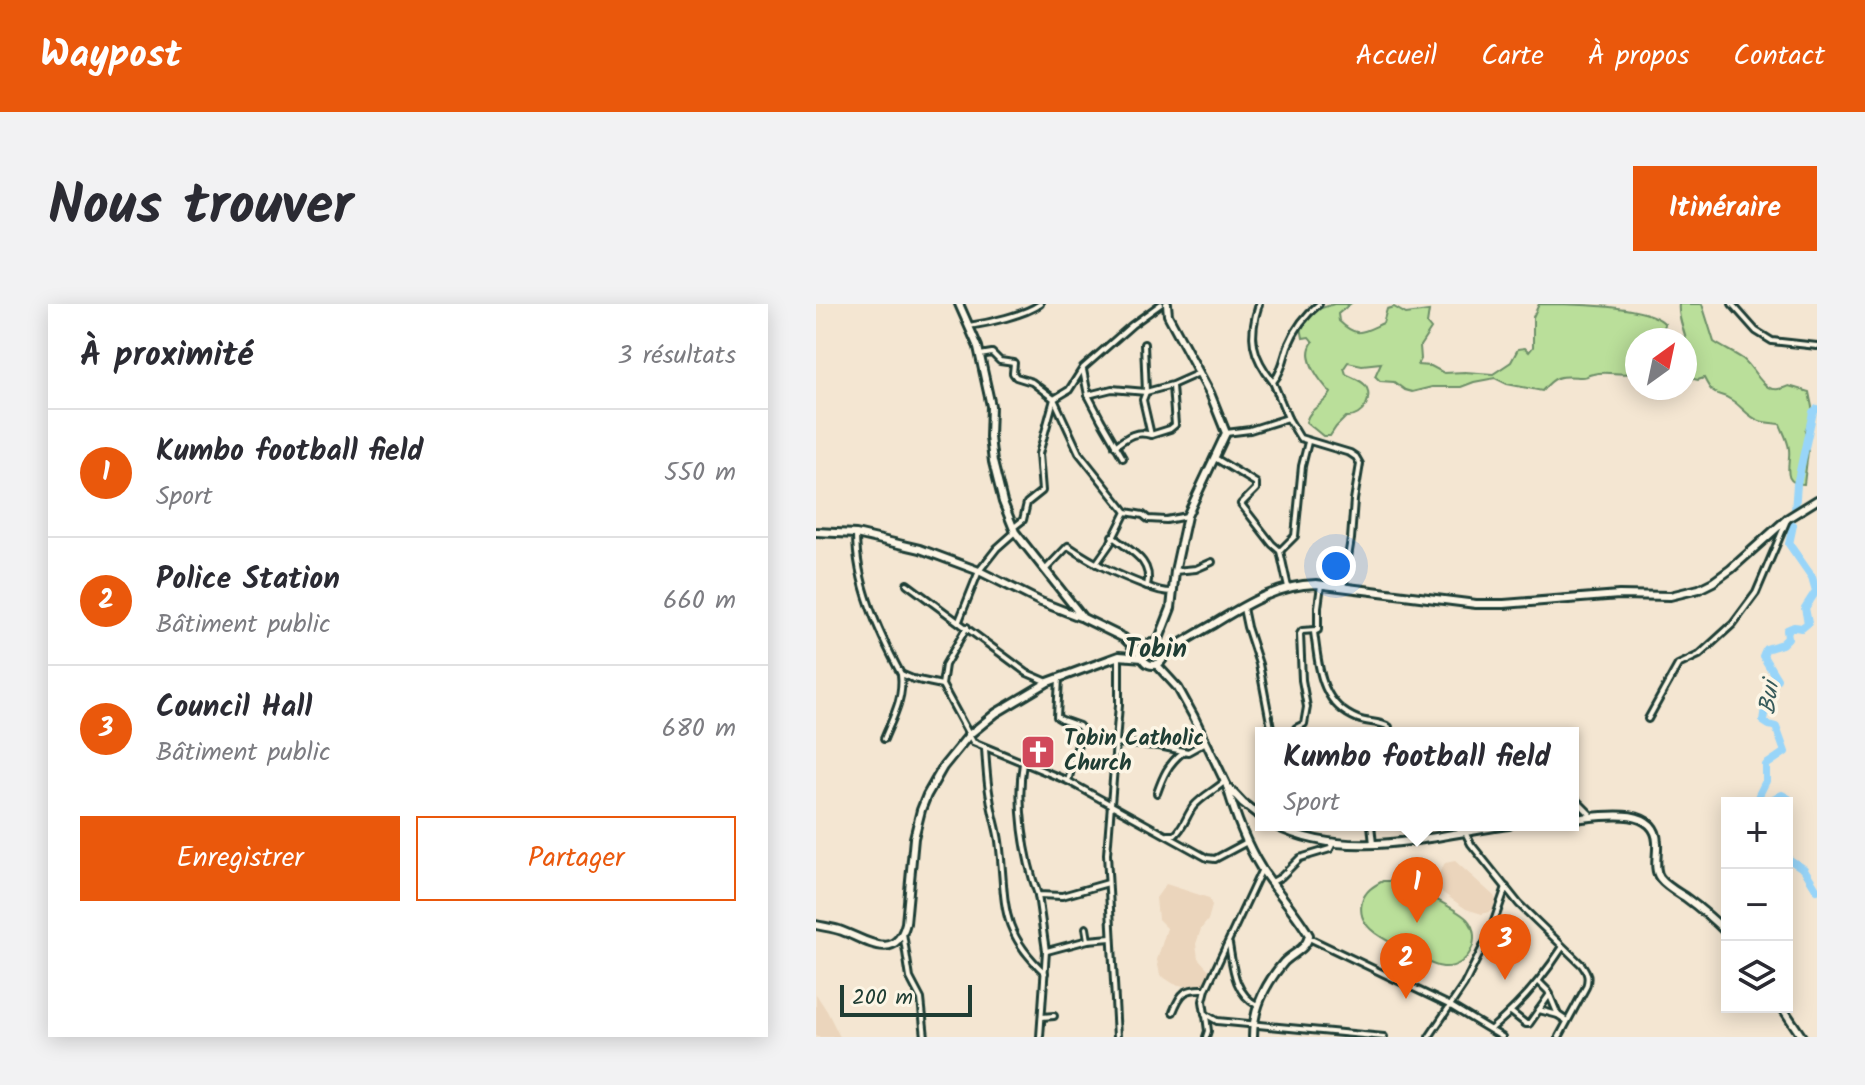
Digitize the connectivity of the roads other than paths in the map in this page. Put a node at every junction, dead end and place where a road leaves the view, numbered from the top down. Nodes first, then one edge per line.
1 (959, 304) edge
2 (1040, 304) edge
3 (1259, 304) edge
4 (1319, 304) edge
5 (1732, 304) edge
6 (1162, 305) edge
7 (969, 326) junction
8 (1144, 344) dead end
9 (1817, 346) edge
10 (980, 355) junction
11 (1083, 368) junction
12 (1199, 373) junction
13 (1273, 382) junction
14 (1172, 385) junction
15 (1146, 392) junction
16 (1088, 395) junction
17 (1054, 399) junction
18 (1288, 418) junction
19 (1226, 433) junction
20 (1151, 435) junction
21 (1308, 442) junction
22 (1115, 446) junction
23 (1123, 458) dead end
24 (1215, 458) junction
25 (1817, 500) edge
26 (1126, 512) junction
27 (1187, 516) junction
28 (1788, 518) junction
29 (1015, 529) junction
30 (816, 532) edge
31 (856, 534) junction
32 (1112, 536) junction
33 (1280, 551) junction
34 (1212, 562) dead end
35 (1096, 564) junction
36 (1045, 569) junction
37 (979, 571) junction
38 (1175, 571) junction
39 (907, 584) dead end
40 (1321, 585) junction
41 (1147, 586) junction
42 (1288, 587) junction
43 (1343, 588) junction
44 (1174, 593) junction
45 (1242, 606) junction
46 (1083, 618) junction
47 (959, 621) junction
48 (967, 627) junction
49 (1318, 630) junction
50 (1157, 644) junction
51 (1164, 654) junction
52 (1119, 656) junction
53 (1143, 658) junction
54 (1156, 664) junction
55 (901, 674) junction
56 (1059, 678) junction
57 (1048, 682) junction
58 (942, 685) junction
59 (1648, 719) dead end
60 (1271, 727) edge
61 (1298, 727) edge
62 (1389, 727) dead end
63 (969, 735) junction
64 (884, 739) dead end
65 (1206, 742) junction
66 (1116, 743) junction
67 (985, 748) junction
68 (1183, 752) junction
69 (1024, 763) junction
70 (1068, 781) junction
71 (1226, 784) junction
72 (1157, 793) dead end
73 (1111, 803) junction
74 (1579, 803) edge
75 (1255, 812) edge
76 (1593, 817) junction
77 (1579, 818) edge
78 (1296, 831) edge
79 (1372, 831) edge
80 (1471, 831) edge
81 (1465, 832) junction
82 (1165, 834) junction
83 (1247, 842) junction
84 (1333, 843) junction
85 (1373, 844) junction
86 (1262, 869) junction
87 (1281, 877) junction
88 (1272, 882) junction
89 (1108, 883) junction
90 (1506, 886) junction
91 (1279, 890) junction
92 (1038, 895) junction
93 (816, 925) edge
94 (1086, 928) dead end
95 (1721, 928) edge
96 (903, 933) junction
97 (1111, 938) junction
98 (1309, 938) junction
99 (1088, 940) junction
100 (1229, 941) junction
101 (1562, 948) junction
102 (1046, 951) junction
103 (1045, 973) junction
104 (1539, 982) junction
105 (1206, 989) junction
106 (1550, 994) junction
107 (1257, 1005) junction
108 (1449, 1005) junction
109 (1539, 1010) junction
110 (1173, 1012) dead end
111 (1510, 1012) junction
112 (1786, 1013) edge
113 (1205, 1014) junction
114 (1558, 1015) junction
115 (1054, 1016) dead end
116 (1042, 1017) junction
117 (1217, 1021) junction
118 (1567, 1021) junction
119 (1253, 1024) junction
120 (1491, 1029) junction
121 (1207, 1034) edge
122 (925, 1037) edge
123 (1040, 1037) edge
124 (1117, 1037) edge
125 (1253, 1037) edge
126 (1384, 1037) edge
127 (1429, 1037) edge
128 (1502, 1037) edge
129 (1559, 1037) edge
130 (1802, 1037) edge

1 - 7 main road
2 - 7 street
3 - 13 street
4 - 13 street
5 - 9 street
6 - 11 street
6 - 12 main road
7 - 10 main road
8 - 15 street
10 - 17 street
10 - 29 main road
11 - 16 street
11 - 17 street
12 - 14 street
12 - 19 main road
13 - 18 street
14 - 15 street
14 - 20 street
15 - 16 street
15 - 20 street
16 - 22 street
17 - 26 street
17 - 29 street
18 - 19 street
18 - 21 street
19 - 24 main road
20 - 22 street
21 - 33 street
21 - 43 street
22 - 23 street
24 - 27 main road
24 - 33 street
25 - 28 main road
26 - 27 street
26 - 32 street
27 - 38 main road
28 - 43 main road
28 - 59 street
29 - 36 main road
29 - 37 street
30 - 31 main road
31 - 37 main road
31 - 55 street
32 - 35 street
32 - 41 street
33 - 42 street
34 - 38 street
35 - 36 street
35 - 41 street
36 - 46 main road
37 - 46 main road
37 - 47 street
38 - 44 main road
39 - 47 street
40 - 42 main road
40 - 43 main road
40 - 49 street
41 - 44 street
42 - 45 main road
44 - 50 main road
45 - 51 main road
45 - 60 street
46 - 53 main road
47 - 48 street
48 - 57 street
48 - 58 street
49 - 61 street
49 - 62 street
50 - 51 main road
50 - 53 main road
51 - 54 main road
52 - 53 main road
52 - 56 main road
52 - 66 street
53 - 54 main road
54 - 65 main road
55 - 58 street
55 - 64 street
56 - 57 main road
56 - 70 street
57 - 63 main road
58 - 63 street
63 - 67 street
63 - 96 main road
65 - 68 street
65 - 71 main road
66 - 68 street
66 - 73 street
67 - 69 street
67 - 103 street
68 - 72 street
69 - 70 street
69 - 92 street
70 - 73 street
71 - 75 main road
71 - 82 street
71 - 83 main road
73 - 82 street
73 - 89 street
74 - 76 street
76 - 77 main road
76 - 95 main road
78 - 84 main road
79 - 85 street
80 - 81 main road
81 - 85 main road
81 - 90 street
82 - 83 street
83 - 86 main road
84 - 85 main road
84 - 87 street
86 - 88 main road
86 - 100 street
87 - 88 street
87 - 91 street
88 - 91 main road
89 - 92 street
89 - 97 street
90 - 101 street
90 - 108 street
91 - 98 main road
92 - 102 street
93 - 96 main road
94 - 99 street
96 - 122 street
97 - 99 street
97 - 124 street
98 - 107 main road
98 - 108 street
99 - 102 street
100 - 105 street
100 - 107 street
101 - 104 street
101 - 118 street
102 - 103 street
103 - 116 street
104 - 106 street
104 - 111 street
105 - 110 street
105 - 113 street
106 - 109 street
106 - 114 street
107 - 119 main road
108 - 120 street
108 - 127 street
109 - 111 street
109 - 114 street
111 - 120 street
112 - 130 main road
113 - 117 street
113 - 121 street
114 - 118 street
115 - 116 street
116 - 123 street
117 - 119 street
117 - 121 street
118 - 129 street
119 - 125 main road
119 - 126 street
120 - 128 street

